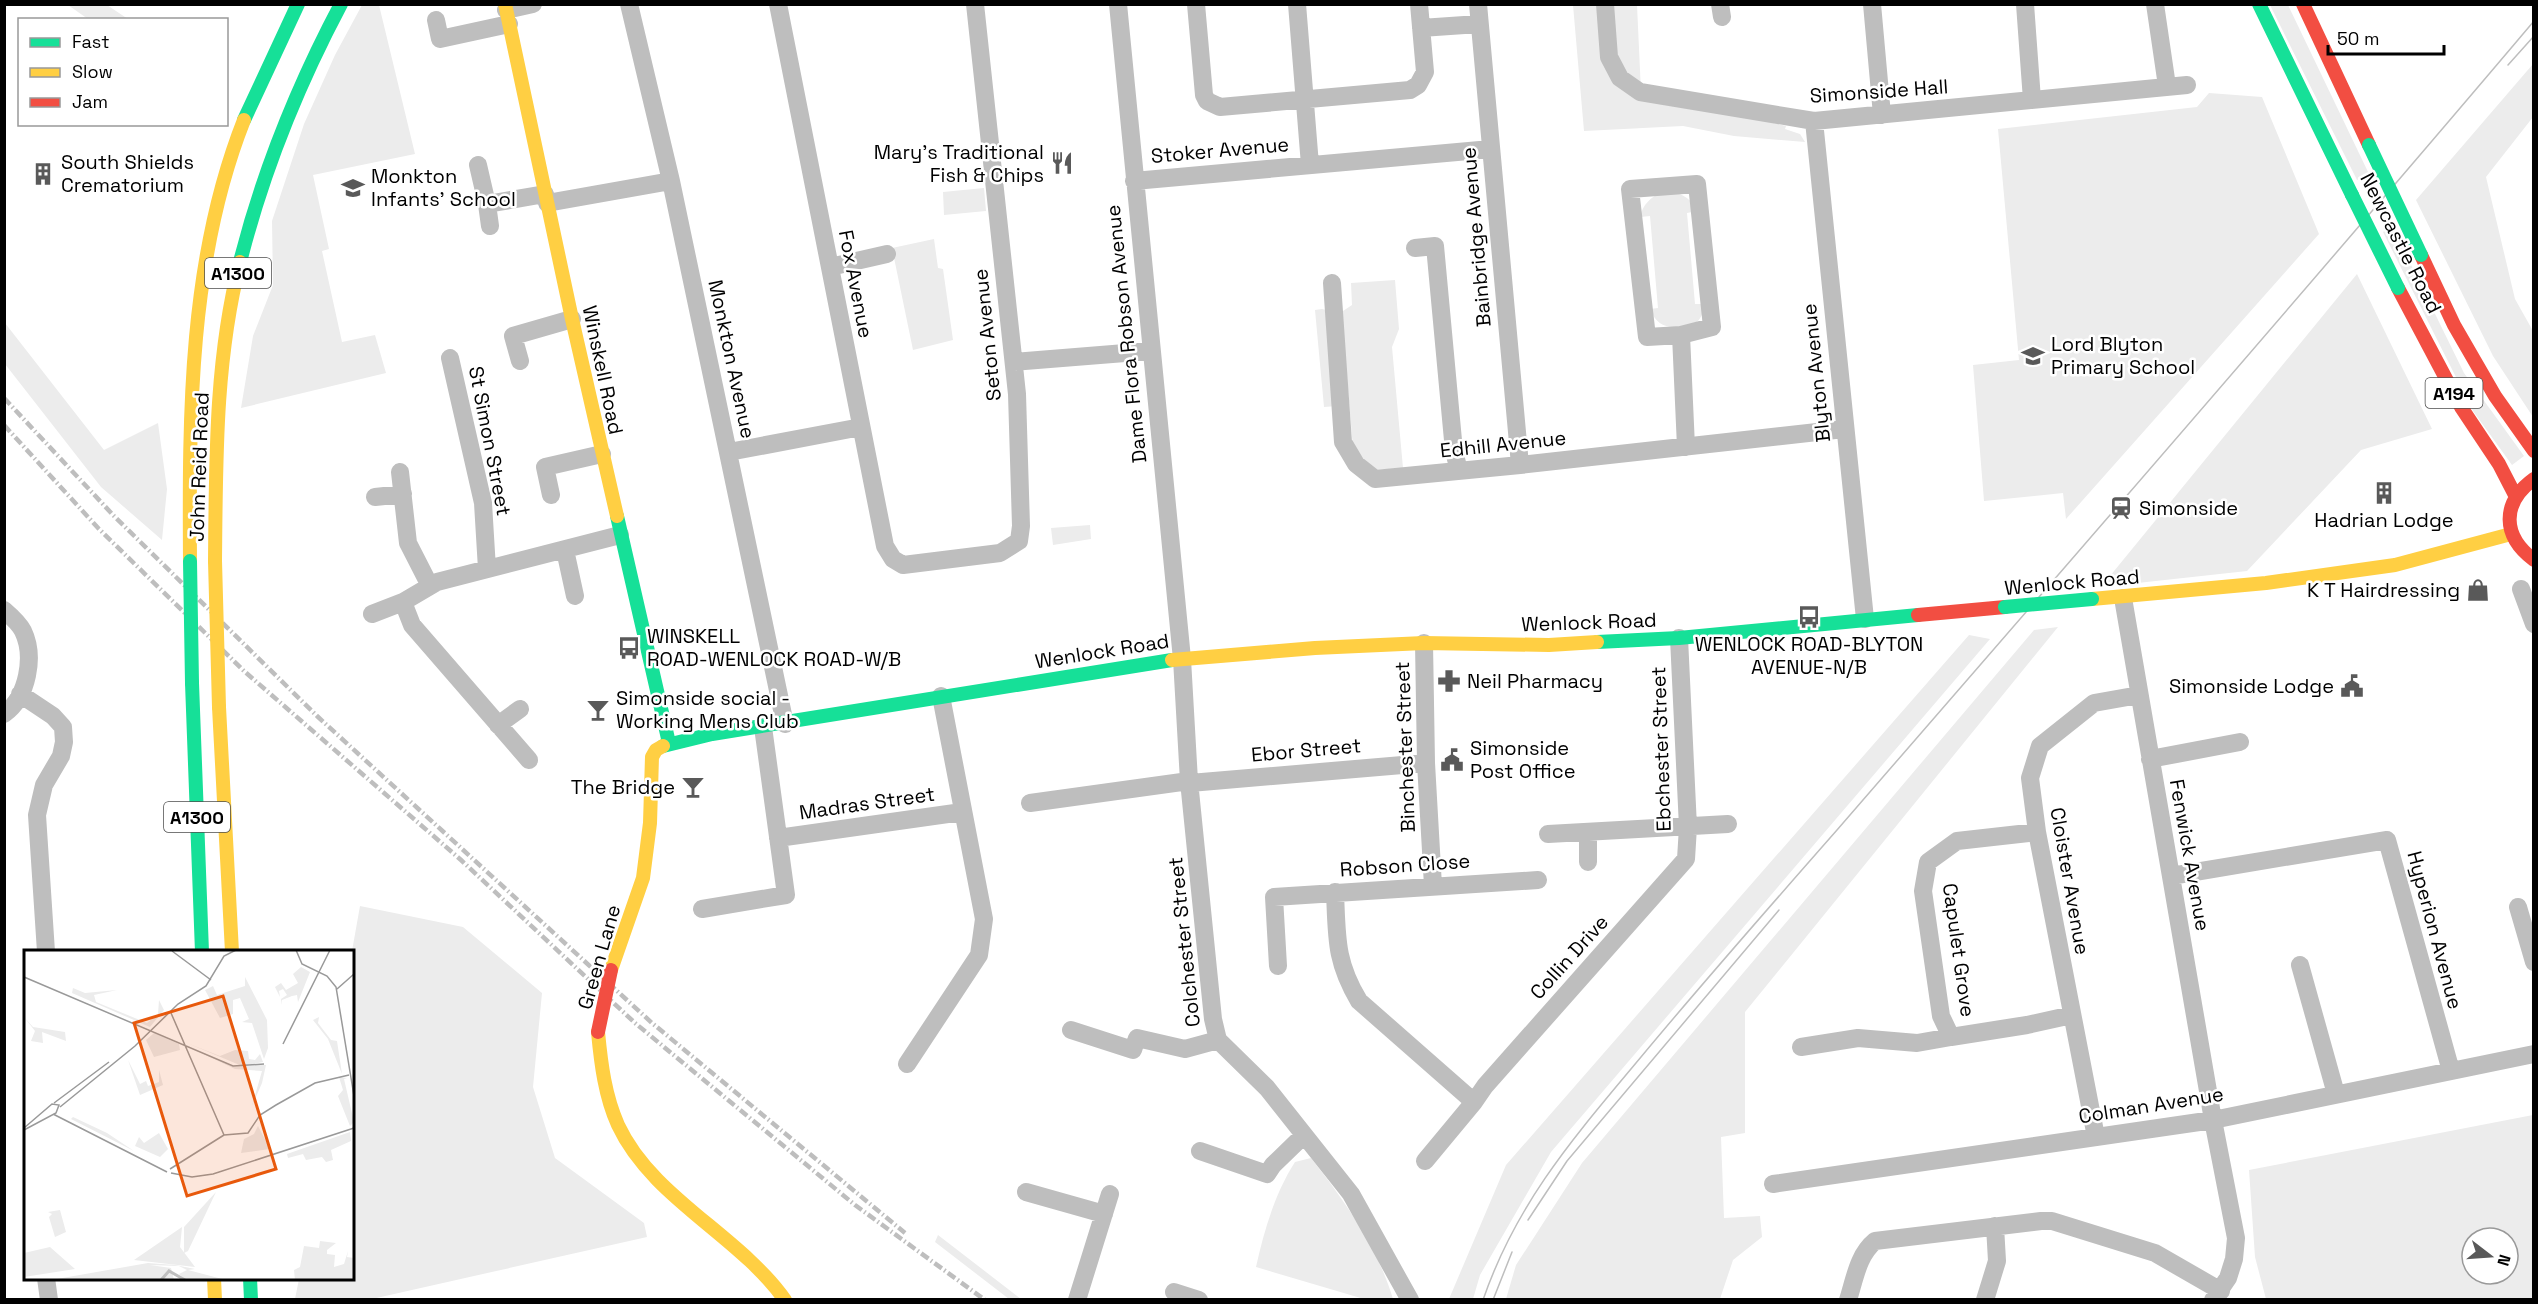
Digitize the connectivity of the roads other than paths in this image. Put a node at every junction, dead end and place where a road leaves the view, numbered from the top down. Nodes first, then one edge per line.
1 (298, 4) edge
2 (331, 4) edge
3 (341, 4) edge
4 (533, 4) edge
5 (629, 4) edge
6 (778, 4) edge
7 (975, 4) edge
8 (1118, 4) edge
9 (1196, 4) edge
10 (1297, 4) edge
11 (1419, 4) edge
12 (1478, 4) edge
13 (1605, 4) edge
14 (1872, 4) edge
15 (2025, 4) edge
16 (2155, 4) edge
17 (2259, 4) edge
18 (2303, 4) edge
19 (507, 13) edge
20 (436, 20) dead end
21 (1479, 24) junction
22 (1421, 28) junction
23 (2187, 85) dead end
24 (2167, 86) junction
25 (284, 89) dead end
26 (1305, 100) junction
27 (2032, 100) junction
28 (1882, 115) junction
29 (1814, 121) junction
30 (1491, 149) junction
31 (478, 165) dead end
32 (1310, 165) junction
33 (671, 180) junction
34 (1134, 181) junction
35 (546, 199) junction
36 (487, 204) junction
37 (490, 226) dead end
38 (1414, 248) dead end
39 (887, 254) dead end
40 (830, 267) junction
41 (1332, 283) dead end
42 (572, 319) junction
43 (1681, 335) junction
44 (1150, 351) junction
45 (450, 358) dead end
46 (520, 361) dead end
47 (1014, 362) junction
48 (861, 427) junction
49 (1844, 429) junction
50 (1686, 447) junction
51 (2534, 451) edge
52 (729, 452) junction
53 (602, 454) junction
54 (1520, 465) junction
55 (1459, 471) junction
56 (400, 472) dead end
57 (2534, 479) edge
58 (403, 494) junction
59 (551, 495) dead end
60 (2515, 495) junction
61 (375, 497) dead end
62 (2511, 534) junction
63 (620, 535) junction
64 (565, 550) junction
65 (2534, 560) edge
66 (903, 565) joint
67 (487, 569) junction
68 (430, 586) junction
69 (2521, 589) dead end
70 (575, 596) dead end
71 (2123, 598) junction
72 (403, 602) junction
73 (4, 610) edge
74 (372, 614) dead end
75 (1865, 619) junction
76 (2534, 624) edge
77 (1679, 638) junction
78 (1424, 643) junction
79 (1182, 658) junction
80 (20, 694) junction
81 (2139, 694) junction
82 (941, 696) junction
83 (520, 709) dead end
84 (4, 714) edge
85 (498, 724) junction
86 (785, 724) junction
87 (763, 727) junction
88 (2240, 742) dead end
89 (669, 743) junction
90 (2150, 759) junction
91 (529, 760) dead end
92 (1426, 763) junction
93 (1190, 782) junction
94 (1030, 803) dead end
95 (962, 812) junction
96 (1728, 824) dead end
97 (1688, 827) junction
98 (1588, 832) junction
99 (2037, 832) junction
100 (1548, 834) dead end
101 (778, 838) junction
102 (1686, 859) joint
103 (1588, 861) dead end
104 (2171, 876) junction
105 (1538, 880) dead end
106 (1433, 886) junction
107 (1335, 892) junction
108 (2518, 907) dead end
109 (702, 909) dead end
110 (46, 950) edge
111 (202, 950) edge
112 (232, 950) edge
113 (2534, 962) edge
114 (2300, 965) dead end
115 (1278, 966) dead end
116 (2072, 1015) junction
117 (1071, 1030) dead end
118 (1951, 1037) junction
119 (1218, 1040) junction
120 (1801, 1047) dead end
121 (2534, 1054) edge
122 (907, 1064) dead end
123 (2451, 1071) junction
124 (2336, 1094) junction
125 (1474, 1102) junction
126 (2213, 1120) junction
127 (1304, 1135) junction
128 (2096, 1137) junction
129 (1200, 1151) dead end
130 (1425, 1161) dead end
131 (1773, 1184) dead end
132 (1026, 1192) dead end
133 (1110, 1194) dead end
134 (1104, 1214) junction
135 (1995, 1226) junction
136 (46, 1280) edge
137 (214, 1280) edge
138 (250, 1280) edge
139 (1174, 1292) dead end
140 (2217, 1295) edge
141 (49, 1299) edge
142 (215, 1299) edge
143 (250, 1299) edge
144 (785, 1299) edge
145 (1077, 1299) edge
146 (1199, 1299) edge
147 (1410, 1299) edge
148 (1848, 1299) edge
149 (1985, 1299) edge

1 - 111 main road, John Reid Road / A1300, bridge
2 - 25 main road
3 - 112 main road, John Reid Road / A1300, bridge
4 - 19 street
5 - 33 street, Monkton Avenue
6 - 40 street, Fox Avenue
7 - 47 street, Seton Avenue
8 - 34 street, Dame Flora Robson Avenue
9 - 26 street
10 - 26 street, Stoker Avenue
11 - 22 street
12 - 21 street, Bainbridge Avenue
13 - 29 street, Simonside Hall
14 - 28 street
15 - 27 street
16 - 24 street
17 - 60 main road, Newcastle Road / A194, bridge
18 - 51 main road, Newcastle Road / A194, bridge
19 - 20 street
19 - 35 main road, Winskell Road
21 - 22 street
21 - 30 street, Bainbridge Avenue
22 - 26 street
23 - 24 street, Simonside Hall
24 - 27 street, Simonside Hall
26 - 32 street, Stoker Avenue
27 - 28 street, Simonside Hall
28 - 29 street, Simonside Hall
29 - 49 street, Blyton Avenue
30 - 32 street, Stoker Avenue
30 - 54 street, Bainbridge Avenue
31 - 36 street
32 - 34 street, Stoker Avenue
33 - 35 street
33 - 52 street, Monkton Avenue
34 - 44 street, Dame Flora Robson Avenue
35 - 36 street
35 - 42 main road, Winskell Road
36 - 37 street
38 - 55 street
39 - 40 street
40 - 48 street, Fox Avenue
41 - 55 street, Edhill Avenue
42 - 46 street
42 - 53 main road, Winskell Road
43 - 43 street
43 - 50 street
44 - 47 street
44 - 79 street, Dame Flora Robson Avenue
45 - 67 street, St Simon Street
47 - 66 street, Seton Avenue
48 - 52 street
48 - 66 street, Fox Avenue
49 - 50 street, Edhill Avenue
49 - 75 street, Blyton Avenue
50 - 54 street, Edhill Avenue
52 - 86 street, Monkton Avenue
53 - 59 street
53 - 63 main road, Winskell Road
54 - 55 street, Edhill Avenue
56 - 58 street
57 - 60 main road
58 - 61 street
58 - 68 street
60 - 62 main road
62 - 65 main road
62 - 71 main road, Wenlock Road
63 - 64 street
63 - 89 main road, Winskell Road
64 - 67 street
64 - 70 street
67 - 68 street
68 - 72 street
69 - 76 street
71 - 75 main road, Wenlock Road, bridge
71 - 81 street, Fenwick Avenue
72 - 74 street
72 - 85 street
73 - 80 street
75 - 77 main road, Wenlock Road
77 - 78 main road, Wenlock Road
77 - 97 street, Ebchester Street
78 - 79 main road, Wenlock Road
78 - 92 street, Binchester Street
79 - 82 main road, Wenlock Road
79 - 93 street, Colchester Street
80 - 84 street
80 - 110 street
81 - 90 street, Fenwick Avenue
81 - 99 street, Cloister Avenue
82 - 86 main road, Wenlock Road
82 - 95 street
83 - 85 street
85 - 91 street
86 - 87 main road, Wenlock Road
87 - 89 main road, Wenlock Road
87 - 101 street
88 - 90 street
89 - 144 main road, Green Lane, bridge
90 - 104 street, Fenwick Avenue
92 - 93 street, Ebor Street
92 - 106 street, Binchester Street
93 - 94 street, Ebor Street
93 - 119 street, Colchester Street
95 - 101 street, Madras Street
95 - 122 street
96 - 97 street
97 - 98 street
97 - 102 street, Ebchester Street
98 - 100 street
98 - 103 street
99 - 116 street, Cloister Avenue
99 - 118 street, Capulet Grove
101 - 109 street
102 - 125 street, Collin Drive
104 - 123 street, Hyperion Avenue
104 - 126 street, Fenwick Avenue
105 - 106 street, Robson Close
106 - 107 street, Robson Close
107 - 115 street, Robson Close
107 - 125 street
108 - 113 street
114 - 124 street
116 - 118 street, Capulet Grove
116 - 128 street, Cloister Avenue
117 - 119 street
118 - 120 street
119 - 127 street, Colchester Street
121 - 123 street, Colman Avenue
123 - 124 street, Colman Avenue
124 - 126 street, Colman Avenue
125 - 130 street, Collin Drive
126 - 128 street, Colman Avenue
126 - 140 street, Fenwick Avenue
127 - 129 street
127 - 147 street, Colchester Street
128 - 131 street, Colman Avenue
132 - 134 street
133 - 134 street
134 - 145 street
135 - 140 street
135 - 148 street
135 - 149 street
136 - 141 street
137 - 142 main road
138 - 143 main road
139 - 146 street

